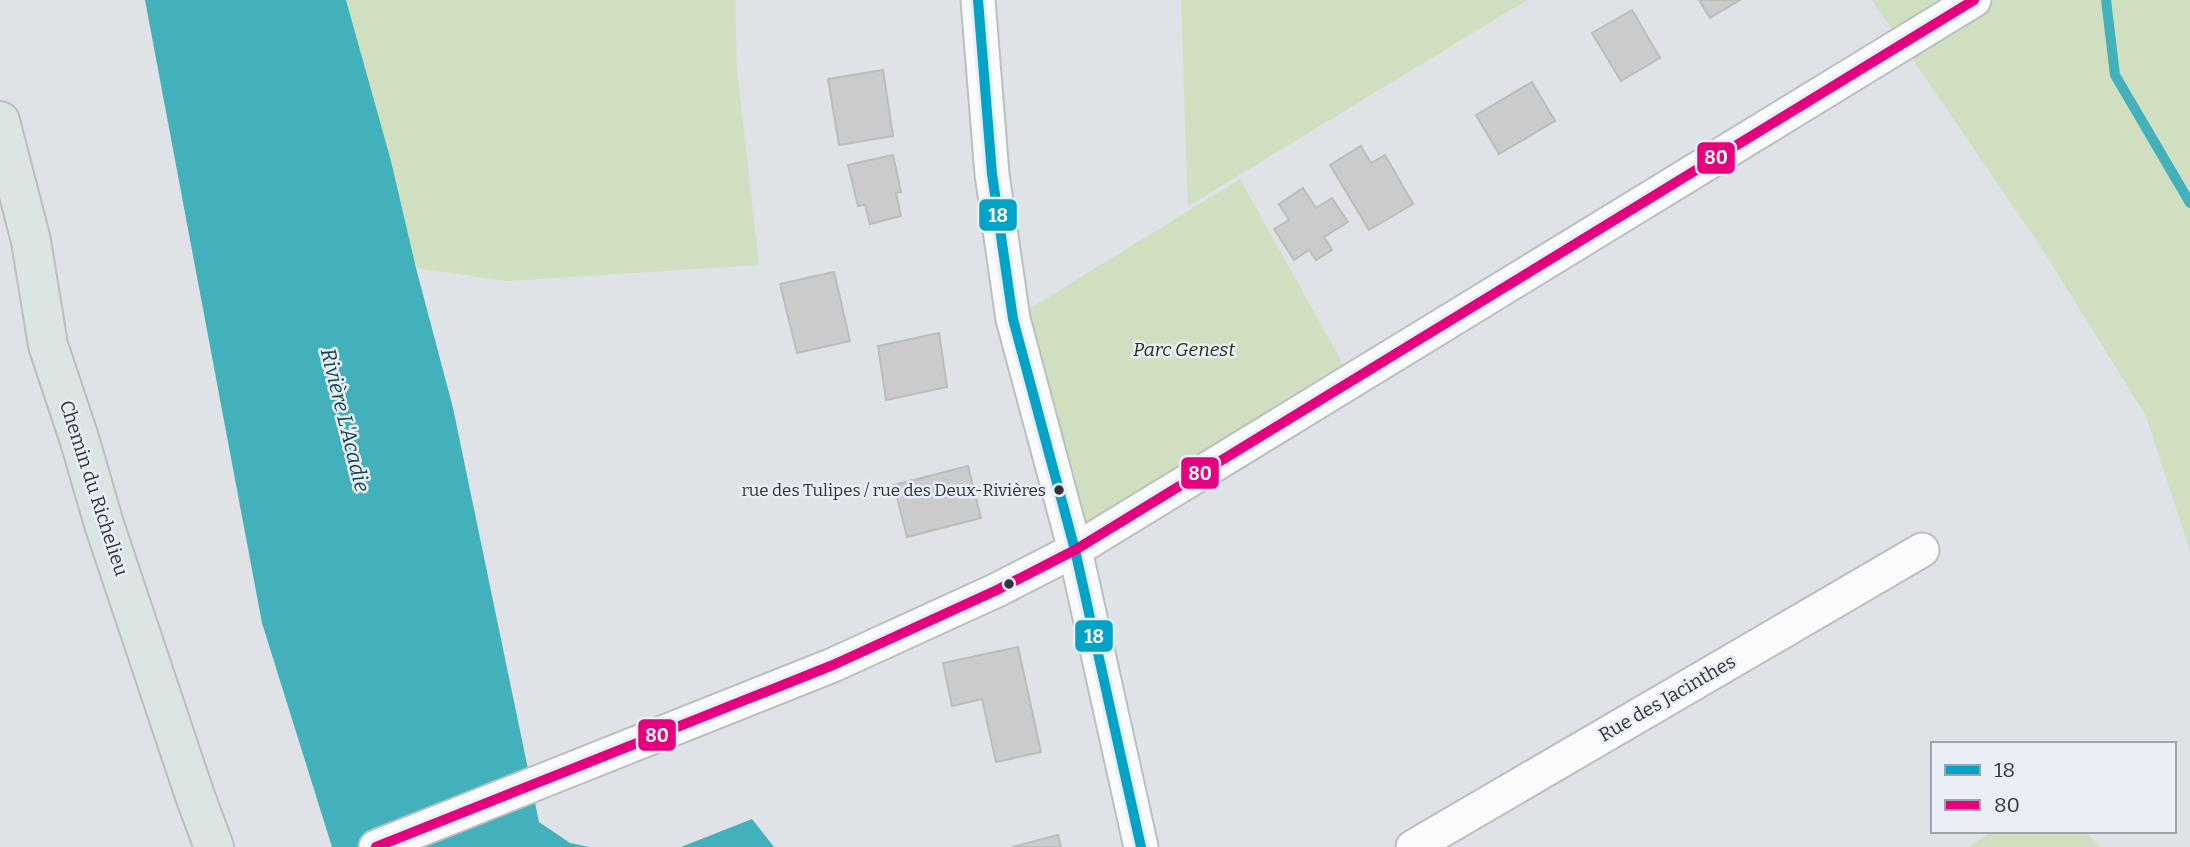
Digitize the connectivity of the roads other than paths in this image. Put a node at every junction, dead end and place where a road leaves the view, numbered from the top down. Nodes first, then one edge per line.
1 (978, 0) edge
2 (1974, 0) edge
3 (0, 121) edge
4 (1075, 550) junction
5 (1922, 550) dead end
6 (214, 847) edge
7 (376, 847) edge
8 (1141, 847) edge
9 (1413, 847) edge

1 - 4 street
2 - 4 street
3 - 6 main road, Chemin du Richelieu
4 - 7 street
4 - 8 street
5 - 9 street, Rue des Jacinthes

